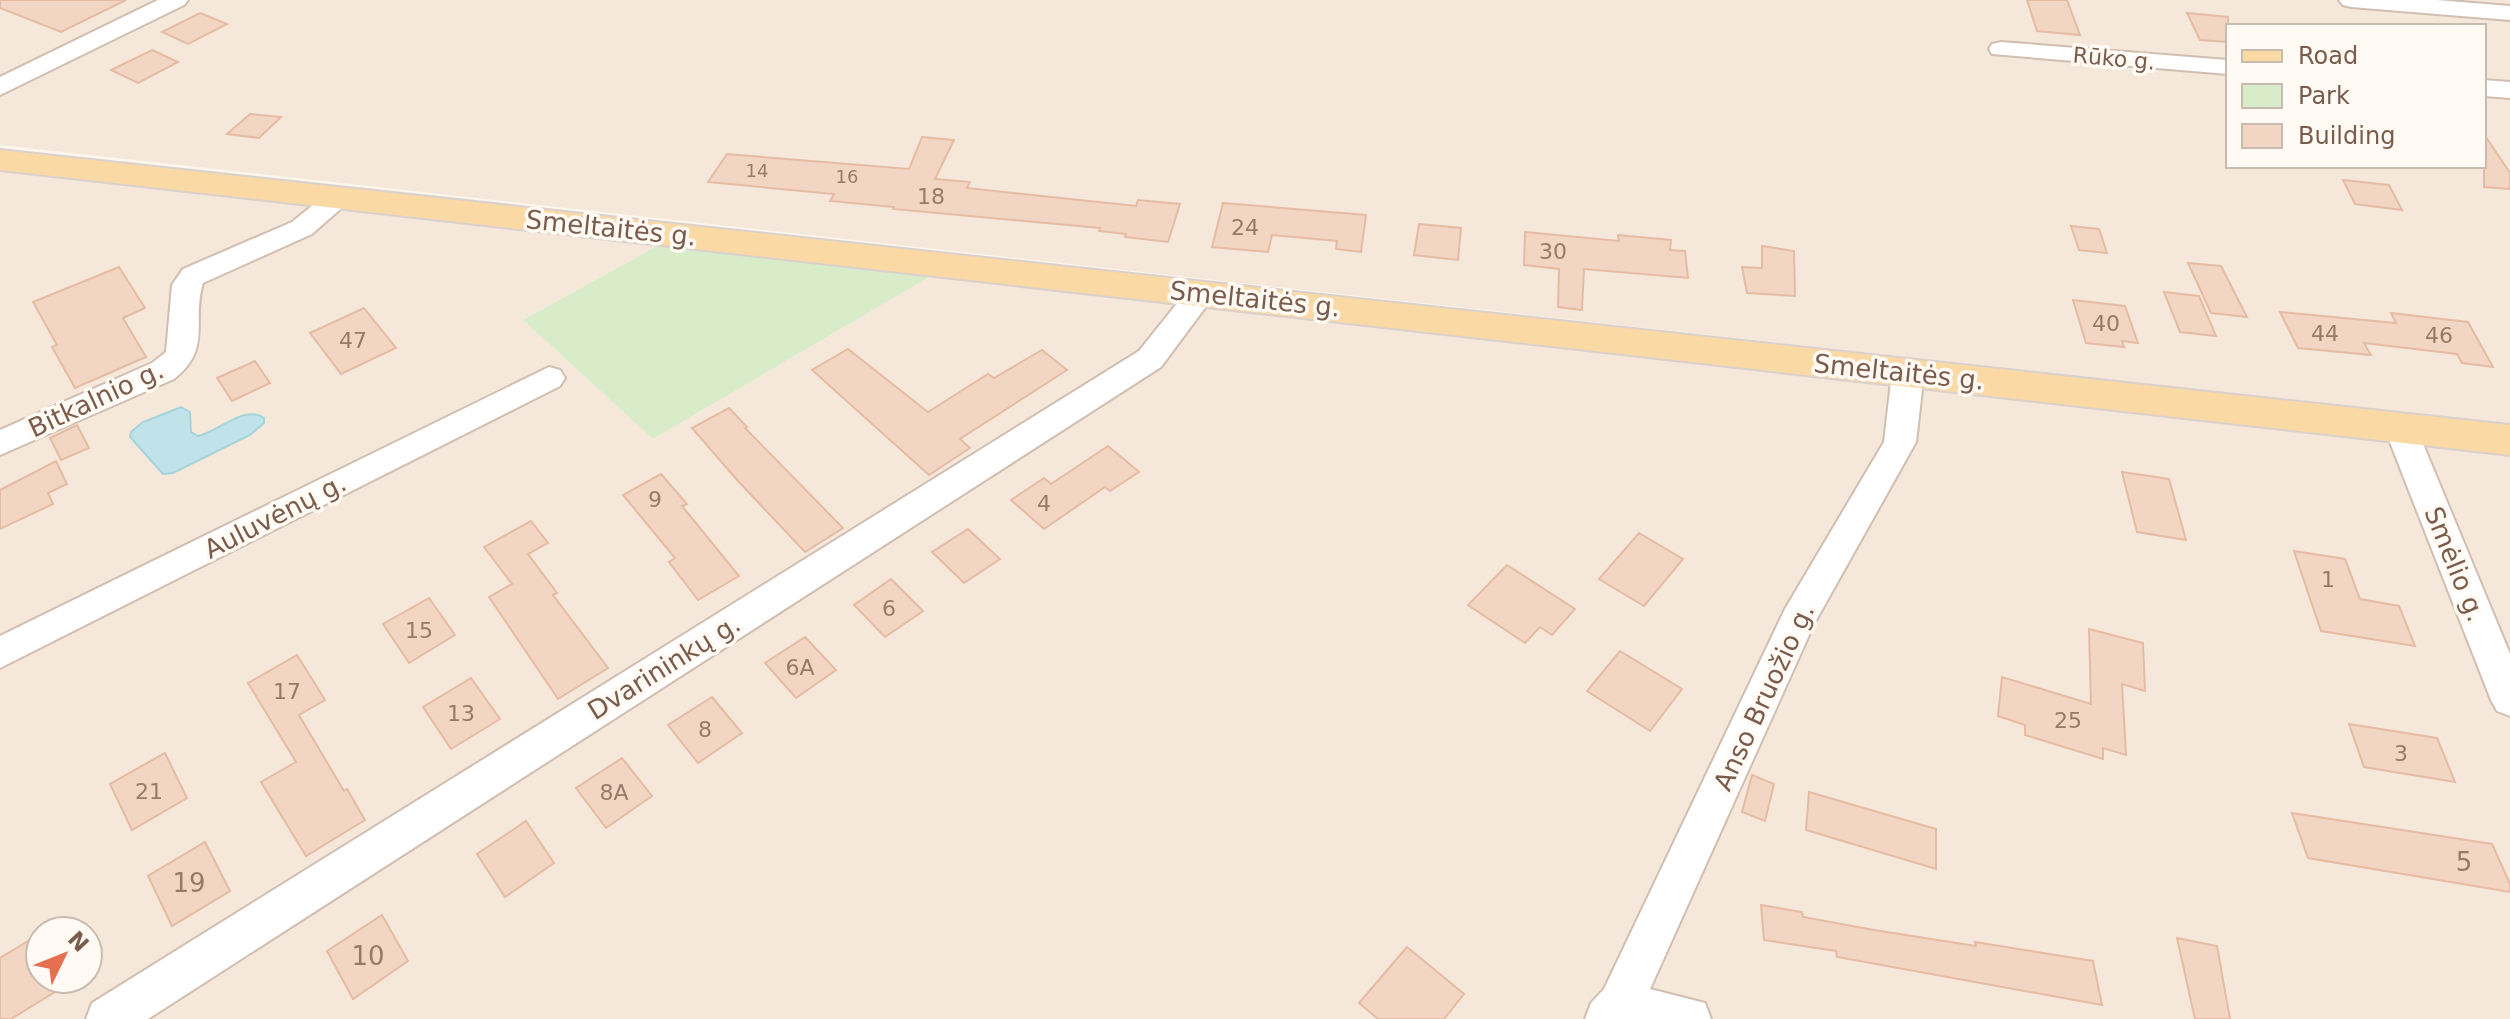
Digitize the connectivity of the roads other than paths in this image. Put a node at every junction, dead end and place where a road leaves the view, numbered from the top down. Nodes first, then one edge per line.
1 (176, 0) edge
2 (2351, 0) edge
3 (2510, 13) edge
4 (2001, 49) dead end
5 (2226, 67) edge
6 (0, 87) edge
7 (2486, 88) edge
8 (2510, 90) edge
9 (0, 160) edge
10 (339, 198) junction
11 (1201, 293) junction
12 (1908, 373) junction
13 (549, 378) dead end
14 (2400, 427) junction
15 (2510, 440) edge
16 (0, 443) edge
17 (0, 653) edge
18 (2510, 700) edge
19 (1614, 1012) edge
20 (108, 1019) edge
21 (1689, 1019) edge

1 - 6 street
2 - 3 street
4 - 5 street, Rūko g.
7 - 8 street
9 - 10 main road, Smeltaitės g.
10 - 11 main road, Smeltaitės g.
10 - 16 street, Bitkalnio g.
11 - 12 main road, Smeltaitės g.
11 - 20 street, Dvarininkų g.
12 - 14 main road, Smeltaitės g.
12 - 19 street, Anso Bruožio g.
13 - 17 street, Auluvėnų g.
14 - 15 main road, Smeltaitės g.
14 - 18 street, Smėlio g.
19 - 21 street

